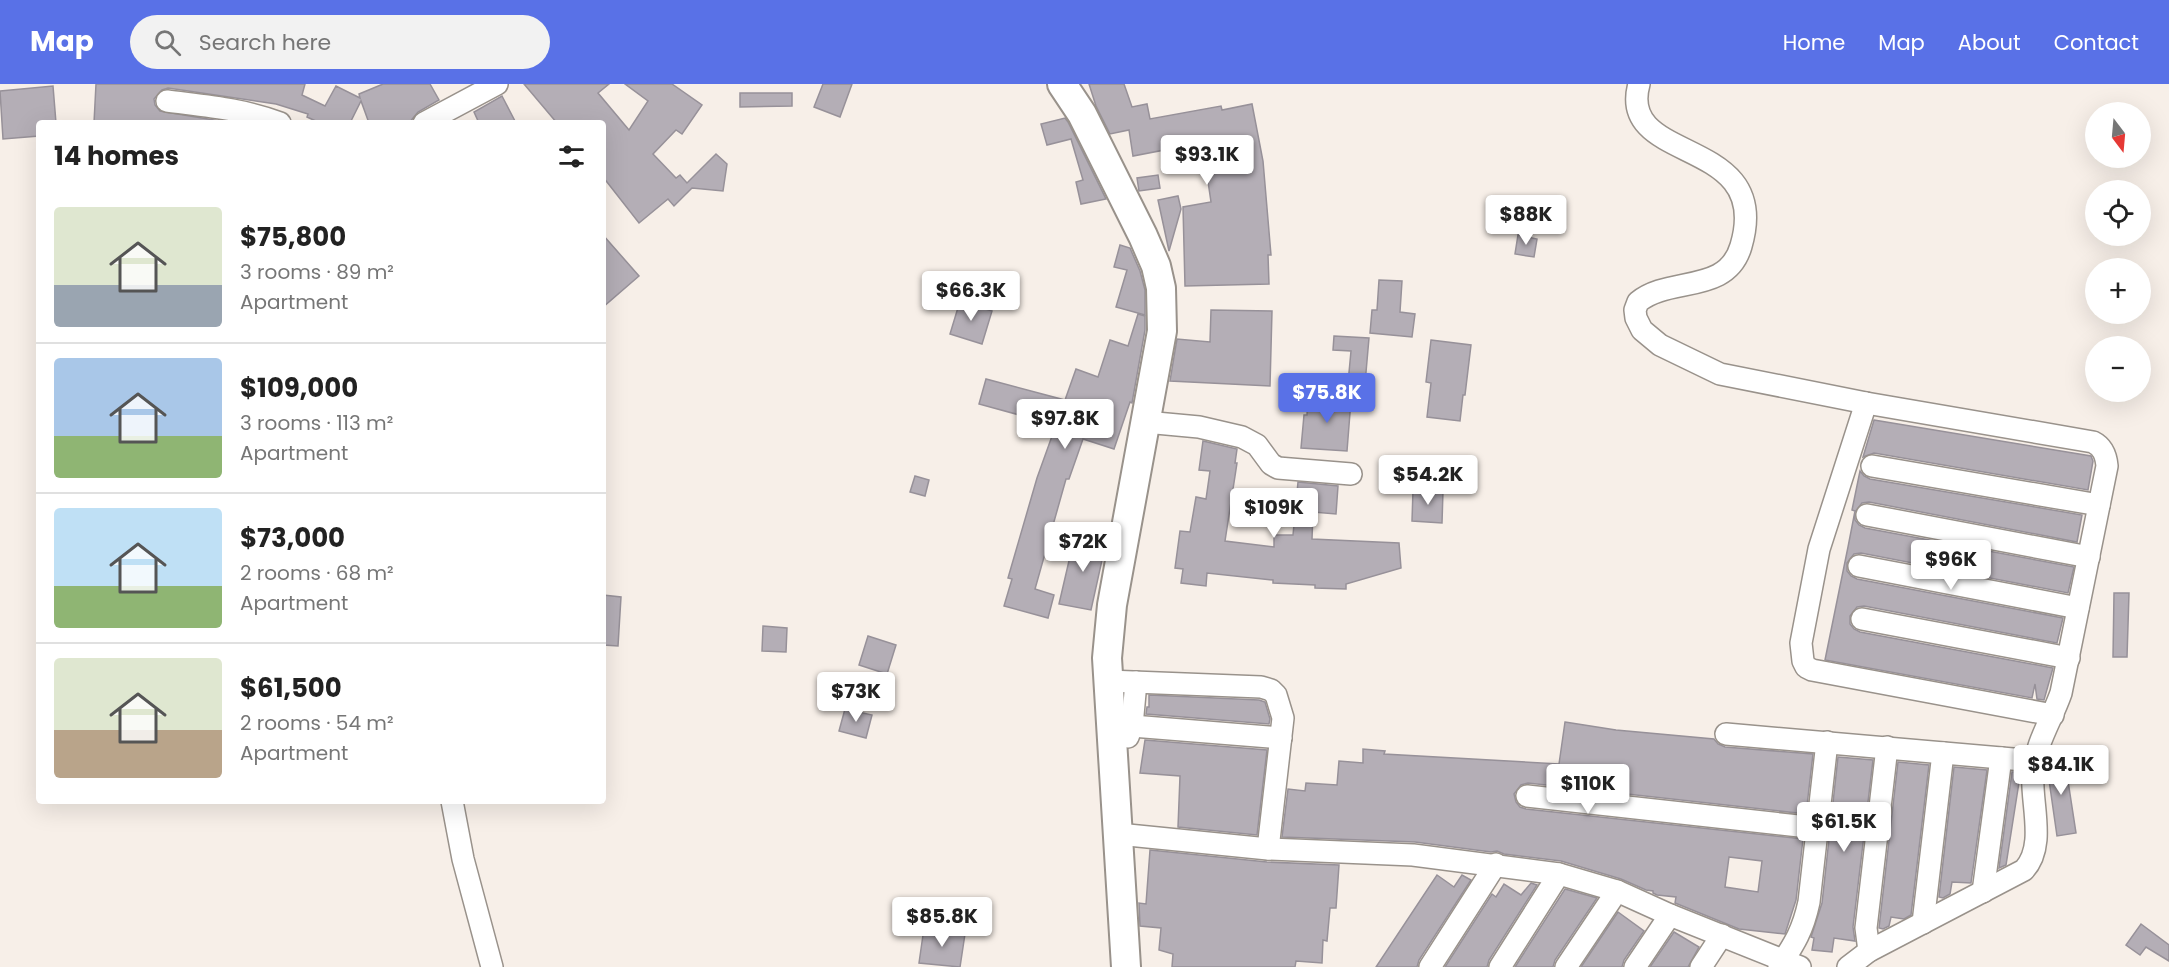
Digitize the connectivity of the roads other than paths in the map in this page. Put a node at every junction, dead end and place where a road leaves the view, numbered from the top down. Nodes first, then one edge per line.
1 (497, 84) edge
2 (1062, 84) edge
3 (1639, 84) edge
4 (167, 101) dead end
5 (455, 116) edge
6 (272, 120) edge
7 (437, 120) edge
8 (1866, 402) junction
9 (1145, 422) junction
10 (1872, 466) dead end
11 (1351, 474) dead end
12 (2099, 505) junction
13 (1867, 515) dead end
14 (2089, 557) junction
15 (1859, 566) dead end
16 (2079, 608) junction
17 (1862, 620) dead end
18 (2069, 658) junction
19 (1108, 681) junction
20 (1136, 682) junction
21 (2053, 715) junction
22 (1132, 726) junction
23 (1726, 734) dead end
24 (1281, 738) junction
25 (1827, 742) junction
26 (1887, 747) junction
27 (1943, 753) junction
28 (1113, 754) junction
29 (2001, 758) junction
30 (2035, 761) junction
31 (1527, 796) dead end
32 (453, 804) edge
33 (1817, 828) junction
34 (1118, 834) junction
35 (1268, 849) junction
36 (1496, 864) junction
37 (1559, 874) junction
38 (1617, 891) junction
39 (1983, 892) junction
40 (1670, 915) junction
41 (1923, 923) junction
42 (1722, 935) junction
43 (1869, 951) junction
44 (1788, 965) edge
45 (492, 967) edge
46 (1126, 967) edge
47 (1430, 967) edge
48 (1500, 967) edge
49 (1566, 967) edge
50 (1635, 967) edge
51 (1701, 967) edge
52 (1848, 967) edge

1 - 5 street
2 - 9 street
3 - 8 street
4 - 6 street
5 - 7 street
8 - 12 street
8 - 21 street
9 - 11 street
9 - 19 street
10 - 12 street
12 - 14 street
13 - 14 street
14 - 16 street
15 - 16 street
16 - 18 street
17 - 18 street
18 - 21 street
19 - 20 street
19 - 28 street
20 - 22 street
20 - 24 street
21 - 30 street
22 - 24 street
22 - 28 street
23 - 25 street
24 - 35 street
25 - 26 street
25 - 33 street
26 - 27 street
26 - 43 street
27 - 29 street
27 - 41 street
28 - 34 street
29 - 30 street
29 - 39 street
30 - 39 street
31 - 33 street
32 - 45 street
33 - 44 street
34 - 35 street
34 - 46 street
35 - 36 street
36 - 37 street
36 - 47 street
37 - 38 street
37 - 48 street
38 - 40 street
38 - 49 street
39 - 41 street
40 - 42 street
40 - 50 street
41 - 43 street
42 - 44 street
42 - 51 street
43 - 52 street

